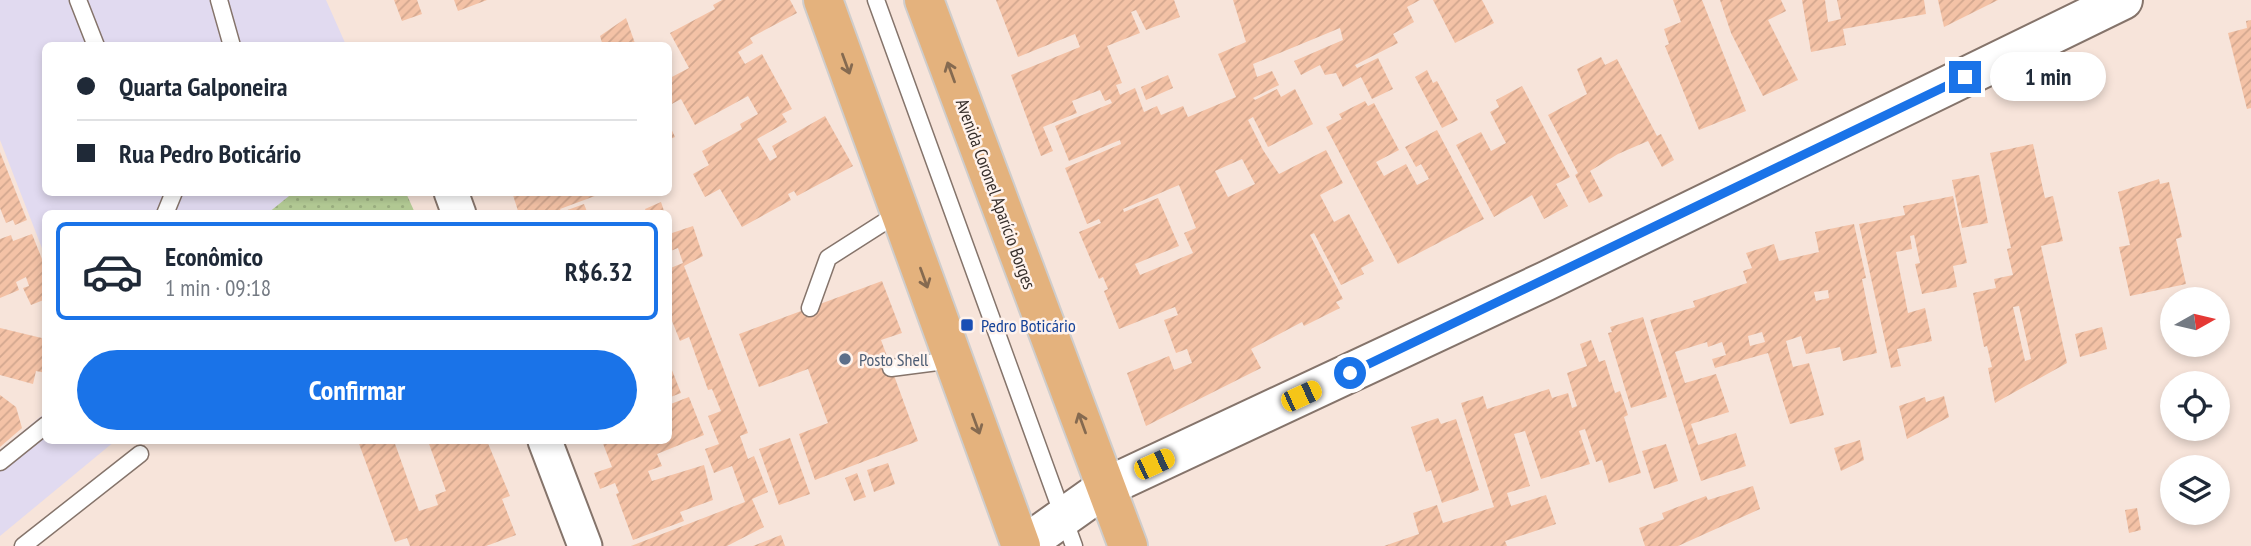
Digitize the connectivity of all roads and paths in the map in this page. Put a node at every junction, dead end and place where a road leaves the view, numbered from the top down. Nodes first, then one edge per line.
1 (78, 0) edge
2 (219, 0) edge
3 (823, 0) edge
4 (876, 0) edge
5 (924, 0) edge
6 (2123, 0) edge
7 (2087, 9) edge
8 (94, 42) edge
9 (231, 42) edge
10 (900, 212) junction
11 (810, 308) dead end
12 (953, 359) junction
13 (891, 368) dead end
14 (42, 428) edge
15 (546, 444) edge
16 (140, 454) dead end
17 (0, 462) edge
18 (1105, 487) junction
19 (1069, 532) edge
20 (23, 546) edge
21 (585, 546) edge
22 (1022, 546) edge
23 (1128, 546) edge

1 - 8 lane
2 - 9 lane
3 -> 10 main road
4 - 19 lane
18 -> 5 main road, Avenida Coronel Aparício Borges
6 - 7 street
7 - 18 street
10 - 11 lane
10 -> 12 main road
12 - 13 lane
12 -> 22 main road
14 - 17 lane
15 - 21 street
16 - 20 lane
18 - 19 street
18 - 23 main road, Avenida Coronel Aparício Borges
19 - 22 street

